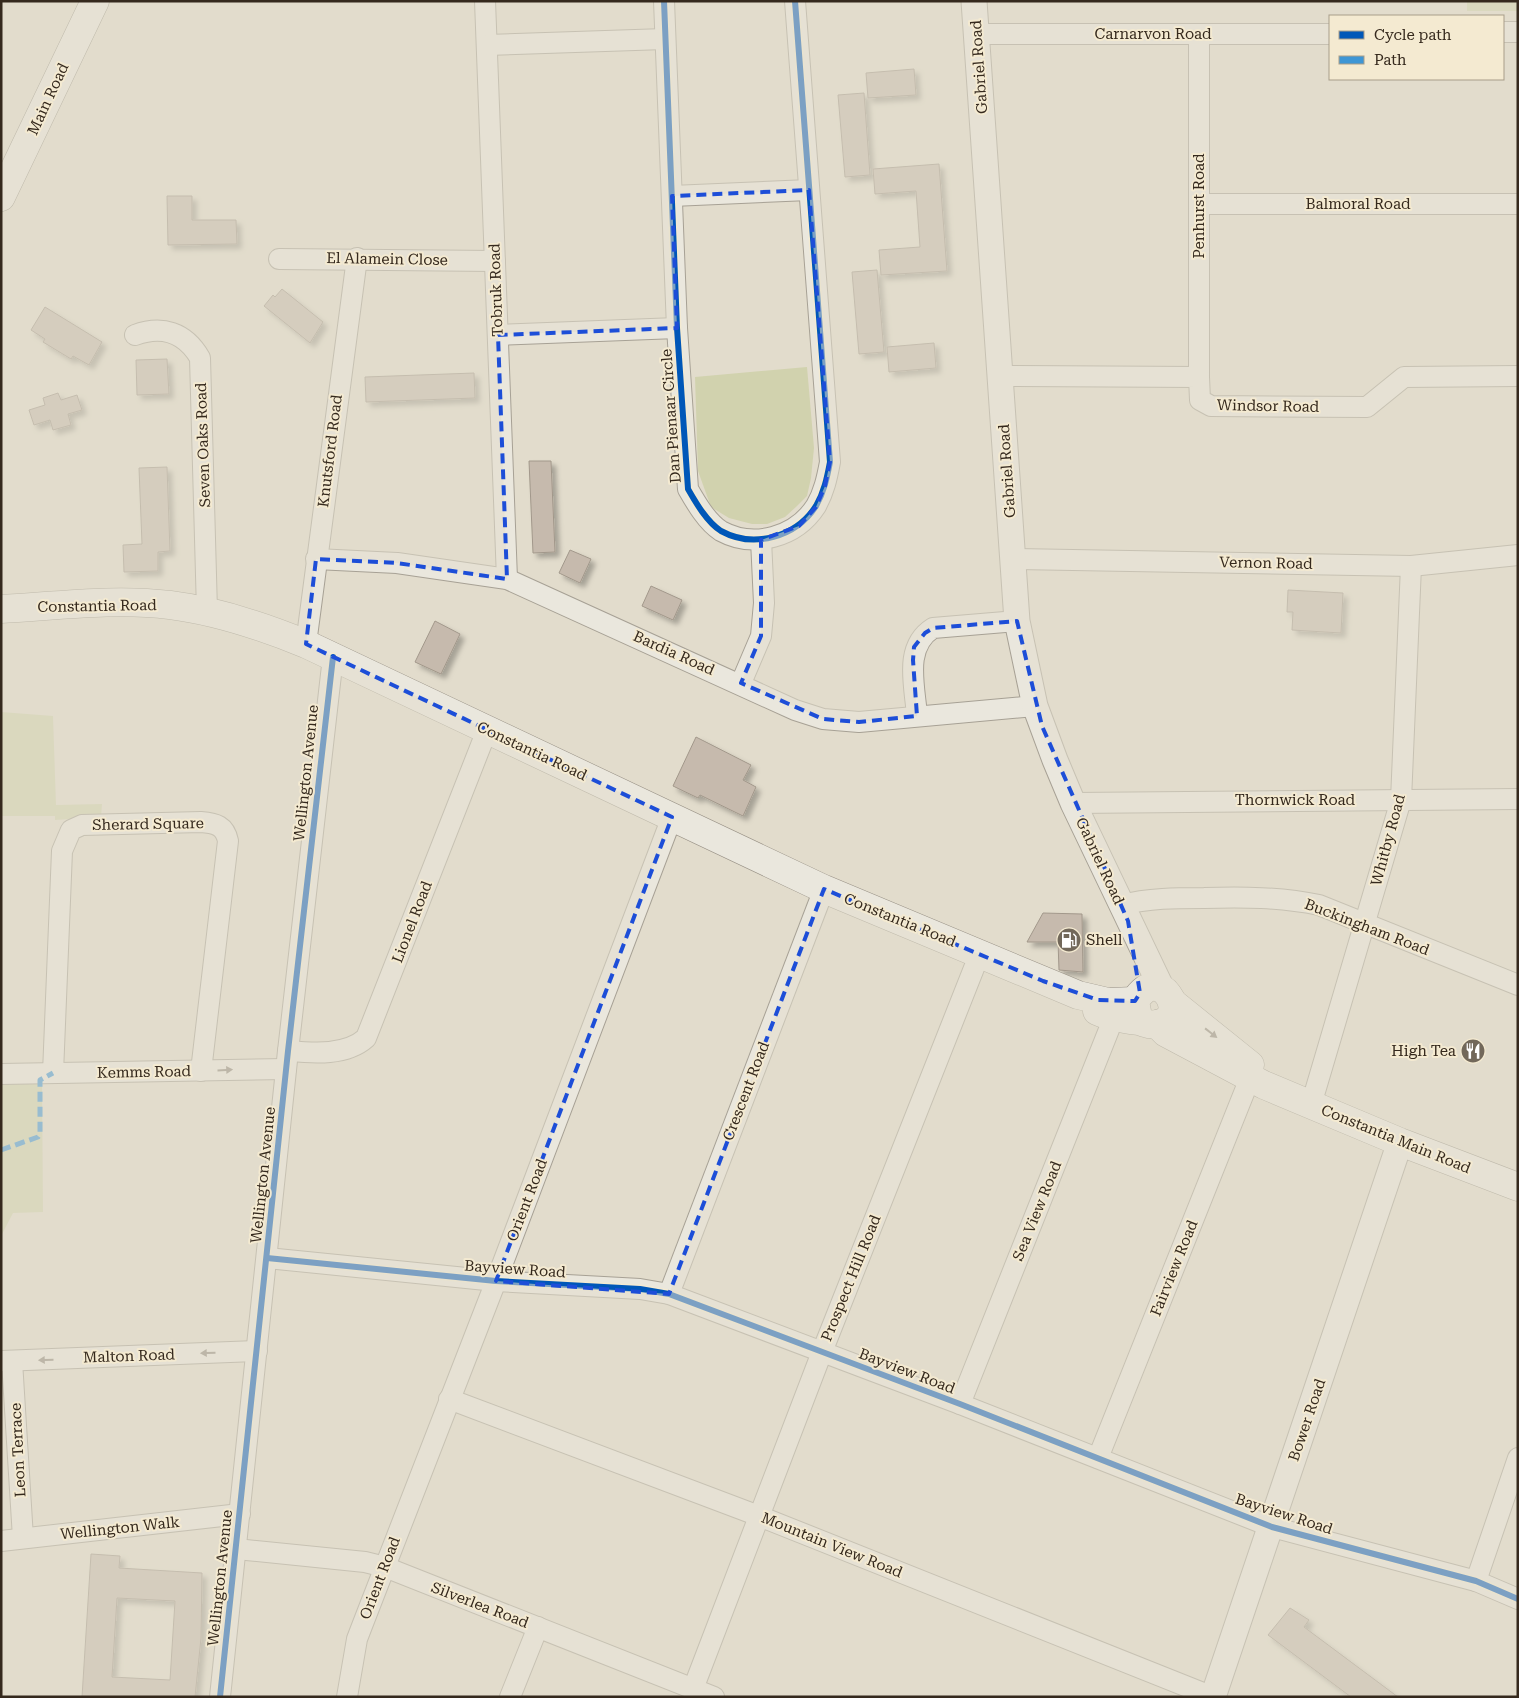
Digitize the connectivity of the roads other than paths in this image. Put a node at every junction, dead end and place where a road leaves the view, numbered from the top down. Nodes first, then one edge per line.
1 (95, 1) edge
2 (485, 1) edge
3 (664, 1) edge
4 (795, 1) edge
5 (974, 1) edge
6 (1504, 32) edge
7 (1518, 32) edge
8 (976, 34) junction
9 (1199, 34) junction
10 (1329, 34) edge
11 (665, 39) junction
12 (487, 45) junction
13 (809, 190) junction
14 (672, 196) junction
15 (1, 197) edge
16 (1199, 204) junction
17 (1518, 204) edge
18 (356, 258) junction
19 (279, 259) dead end
20 (495, 260) junction
21 (677, 328) junction
22 (135, 335) dead end
23 (498, 335) junction
24 (1001, 376) junction
25 (1518, 376) edge
26 (1199, 377) junction
27 (761, 540) junction
28 (1518, 555) edge
29 (316, 559) junction
30 (1013, 559) junction
31 (1411, 566) junction
32 (507, 579) junction
33 (1, 609) edge
34 (207, 611) junction
35 (1017, 621) junction
36 (306, 644) junction
37 (333, 657) junction
38 (741, 683) junction
39 (1035, 706) junction
40 (917, 716) junction
41 (487, 730) junction
42 (1518, 799) edge
43 (1402, 800) junction
44 (1073, 803) junction
45 (672, 818) junction
46 (824, 889) junction
47 (1124, 913) junction
48 (1364, 924) junction
49 (980, 953) junction
50 (1043, 981) junction
51 (1518, 985) edge
52 (1152, 1005) junction
53 (1114, 1017) junction
54 (287, 1060) junction
55 (201, 1071) junction
56 (1, 1074) edge
57 (53, 1074) junction
58 (1250, 1078) junction
59 (1276, 1089) junction
60 (1311, 1105) junction
61 (1400, 1142) junction
62 (1518, 1187) edge
63 (267, 1258) junction
64 (496, 1282) junction
65 (669, 1294) junction
66 (257, 1351) junction
67 (822, 1352) junction
68 (7, 1361) edge
69 (449, 1398) junction
70 (960, 1404) junction
71 (1098, 1458) junction
72 (1518, 1458) edge
73 (240, 1514) junction
74 (759, 1516) junction
75 (1272, 1527) junction
76 (23, 1538) junction
77 (1, 1541) edge
78 (236, 1549) junction
79 (385, 1567) junction
80 (1476, 1582) junction
81 (1518, 1599) edge
82 (538, 1627) junction
83 (693, 1688) junction
84 (220, 1697) edge
85 (347, 1697) edge
86 (510, 1697) edge
87 (714, 1697) edge
88 (1213, 1697) edge

1 - 15 main road, Main Road
2 - 12 street, Tobruk Road
3 - 11 street, Dan Pienaar Circle
4 - 13 street, Dan Pienaar Circle
5 - 8 street, Gabriel Road
6 - 7 street
8 - 9 street, Carnarvon Road
8 - 24 street, Gabriel Road
9 - 10 street, Carnarvon Road
9 - 16 street, Penhurst Road
11 - 12 street
11 - 14 street, Dan Pienaar Circle
12 - 20 street, Tobruk Road
13 - 14 street
13 - 27 street, Dan Pienaar Circle
14 - 21 street, Dan Pienaar Circle
16 - 17 street, Balmoral Road
16 - 26 street, Penhurst Road
18 - 19 street, El Alamein Close
18 - 20 street, El Alamein Close
18 - 29 street, Knutsford Road
20 - 23 street, Tobruk Road
21 - 23 street, Dan Pienaar Circle
21 - 27 street, Dan Pienaar Circle
22 - 34 street, Seven Oaks Road
23 - 32 street, Tobruk Road
24 - 26 street
24 - 30 street, Gabriel Road
25 - 26 street, Windsor Road
27 - 38 street
28 - 31 street, Vernon Road
29 - 32 street, Bardia Road
29 - 36 street, Knutsford Road
30 - 31 street, Vernon Road
30 - 35 street, Gabriel Road
31 - 43 street, Whitby Road
32 - 38 street, Bardia Road
33 - 34 main road, Constantia Road
34 - 36 main road, Constantia Road
35 - 39 street, Gabriel Road
35 - 40 street
36 - 37 main road, Constantia Road
37 - 41 main road, Constantia Road
37 - 54 street, Wellington Avenue
38 - 40 street, Bardia Road
39 - 40 street, Bardia Road
39 - 44 street, Gabriel Road
41 - 45 main road, Constantia Road
41 - 54 street, Lionel Road
42 - 43 street, Thornwick Road
43 - 44 street, Thornwick Road
43 - 48 street, Whitby Road
44 - 47 street, Gabriel Road
45 - 46 main road, Constantia Road
45 - 64 street, Orient Road
46 - 49 main road, Constantia Road
46 - 65 street, Crescent Road
47 - 48 street, Buckingham Road
47 - 52 street, Gabriel Road
48 - 51 street, Buckingham Road
48 - 60 street, Whitby Road
49 - 50 main road, Constantia Road
49 - 67 street, Prospect Hill Road
50 - 52 main road, Constantia Road
50 - 53 main road, Constantia Road
52 - 53 main road, Constantia Road
52 - 58 main road, Constantia Main Road
52 -> 59 main road, Constantia Main Road
53 - 70 street, Sea View Road
55 -> 54 street, Kemms Road
54 - 63 street, Wellington Avenue
55 - 57 street, Kemms Road
55 - 57 street, Sherard Square
56 - 57 street, Kemms Road
58 - 59 main road, Constantia Main Road
58 - 71 street, Fairview Road
59 - 60 main road, Constantia Main Road
60 - 61 main road, Constantia Main Road
61 - 62 main road, Constantia Main Road
61 - 75 street, Bower Road
63 - 64 street, Bayview Road
63 - 66 street, Wellington Avenue
64 - 65 street, Bayview Road
64 - 69 street, Orient Road
65 - 67 street, Bayview Road
66 -> 68 street, Malton Road
66 - 73 street, Wellington Avenue
67 - 70 street, Bayview Road
67 - 74 street, Prospect Hill Road
68 - 76 street, Leon Terrace
69 - 74 street, Mountain View Road
69 - 79 street, Orient Road
70 - 71 street, Bayview Road
71 - 75 street, Bayview Road
72 - 80 street
73 - 76 street, Wellington Walk
73 - 78 street, Wellington Avenue
74 - 83 street, Prospect Hill Road
74 - 88 street, Mountain View Road
75 - 80 street, Bayview Road
75 - 88 street, Bower Road
76 - 77 street, Wellington Walk
78 - 79 street, Silverlea Road
78 - 84 street, Wellington Avenue
79 - 82 street, Silverlea Road
79 - 85 street, Orient Road
80 - 81 street, Bayview Road
82 - 83 street, Silverlea Road
82 - 86 street
83 - 87 street, Silverlea Road

